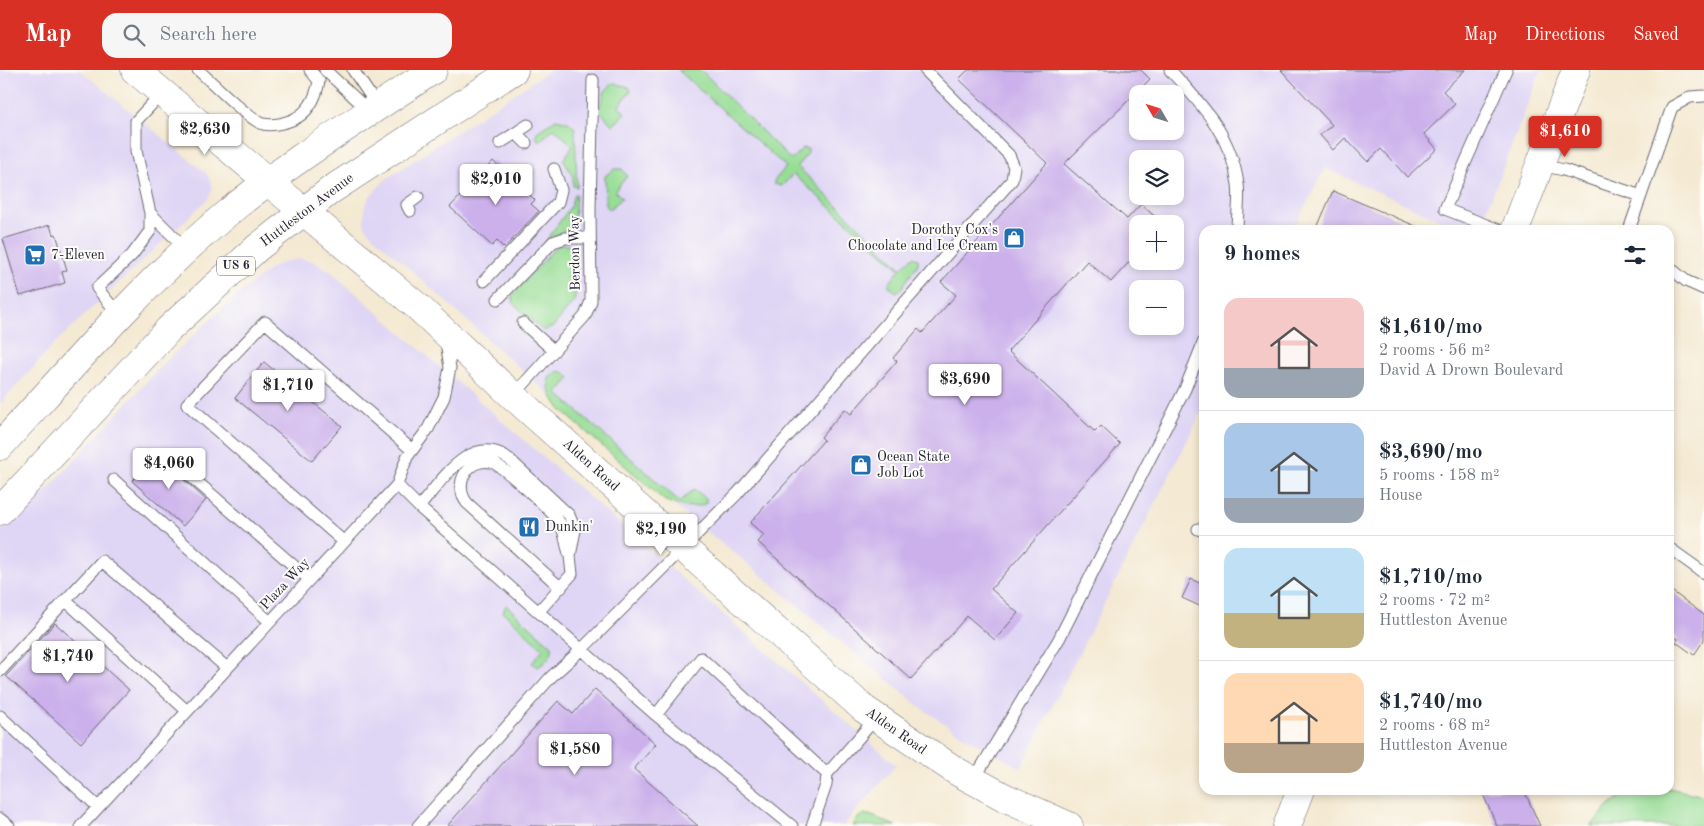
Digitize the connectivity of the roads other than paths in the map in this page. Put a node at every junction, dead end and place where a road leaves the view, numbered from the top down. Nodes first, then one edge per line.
1 (135, 70) edge
2 (198, 70) edge
3 (310, 70) edge
4 (325, 70) edge
5 (353, 70) edge
6 (433, 70) edge
7 (514, 70) edge
8 (925, 70) edge
9 (1170, 70) edge
10 (1506, 70) edge
11 (1576, 70) edge
12 (593, 80) dead end
13 (162, 93) junction
14 (1704, 96) edge
15 (374, 109) junction
16 (528, 124) dead end
17 (516, 133) junction
18 (500, 143) dead end
19 (526, 143) dead end
20 (1540, 165) junction
21 (554, 169) dead end
22 (268, 181) junction
23 (1641, 196) junction
24 (418, 197) dead end
25 (302, 210) junction
26 (410, 211) dead end
27 (150, 213) junction
28 (1237, 225) edge
29 (1486, 225) edge
30 (1517, 225) edge
31 (1630, 225) edge
32 (590, 238) junction
33 (187, 250) junction
34 (1674, 271) edge
35 (484, 281) dead end
36 (1704, 289) edge
37 (498, 300) dead end
38 (120, 316) junction
39 (523, 323) dead end
40 (444, 332) junction
41 (554, 351) junction
42 (1199, 353) edge
43 (513, 396) junction
44 (0, 446) edge
45 (412, 450) junction
46 (165, 454) dead end
47 (114, 480) dead end
48 (397, 485) junction
49 (419, 507) junction
50 (0, 510) edge
51 (344, 542) junction
52 (684, 548) junction
53 (1674, 552) edge
54 (570, 556) junction
55 (1704, 573) edge
56 (309, 579) junction
57 (561, 588) junction
58 (66, 600) junction
59 (540, 611) junction
60 (270, 622) junction
61 (582, 650) junction
62 (227, 668) junction
63 (0, 671) edge
64 (187, 711) junction
65 (656, 715) junction
66 (0, 716) edge
67 (876, 718) junction
68 (827, 774) junction
69 (973, 781) junction
70 (1299, 795) edge
71 (98, 807) junction
72 (0, 819) edge
73 (9, 826) edge
74 (80, 826) edge
75 (418, 826) edge
76 (792, 826) edge
77 (812, 826) edge
78 (1069, 826) edge
79 (1287, 826) edge

1 - 13 main road, Alden Road
2 - 3 lane
4 - 15 lane
5 - 15 lane
6 - 15 main road
7 - 25 main road, Huttleston Avenue / US 6
8 - 52 lane
9 - 28 lane
10 - 29 lane
11 - 20 main road
12 - 32 lane, Berdon Way
13 - 22 main road, Alden Road
13 - 27 lane
14 - 23 lane
15 - 22 main road
16 - 17 lane
17 - 18 lane
17 - 19 lane
20 - 23 lane
20 - 30 main road
21 - 35 lane
22 - 25 main road, Alden Road
22 - 33 main road
23 - 31 lane
24 - 26 lane
25 - 40 main road, Alden Road
25 - 50 main road, Huttleston Avenue / US 6
27 - 33 lane
27 - 38 lane
32 - 37 lane
32 - 41 lane, Berdon Way
33 - 38 main road
34 - 36 lane
38 - 44 main road
39 - 41 lane
40 - 43 main road, Alden Road
40 - 45 lane, Plaza Way
41 - 43 lane, Berdon Way
42 - 69 lane
43 - 52 main road, Alden Road
45 - 48 lane, Plaza Way
45 - 51 lane
46 - 56 lane
47 - 60 lane
48 - 49 lane
48 - 51 lane, Plaza Way
49 - 54 lane
49 - 59 lane
51 - 56 lane, Plaza Way
52 - 61 lane
52 - 67 main road, Alden Road
53 - 55 lane
54 - 57 lane
54 - 57 lane
56 - 60 lane, Plaza Way
57 - 59 lane
58 - 62 lane
58 - 63 lane
58 - 64 lane
59 - 61 lane
60 - 62 lane, Plaza Way
61 - 65 lane
61 - 75 lane
62 - 64 lane, Plaza Way
64 - 71 lane, Plaza Way
65 - 68 lane
65 - 76 lane
66 - 71 lane
67 - 68 lane
67 - 69 main road, Alden Road
68 - 77 lane
69 - 78 main road, Alden Road
70 - 79 main road
71 - 74 lane, Plaza Way
72 - 73 lane

